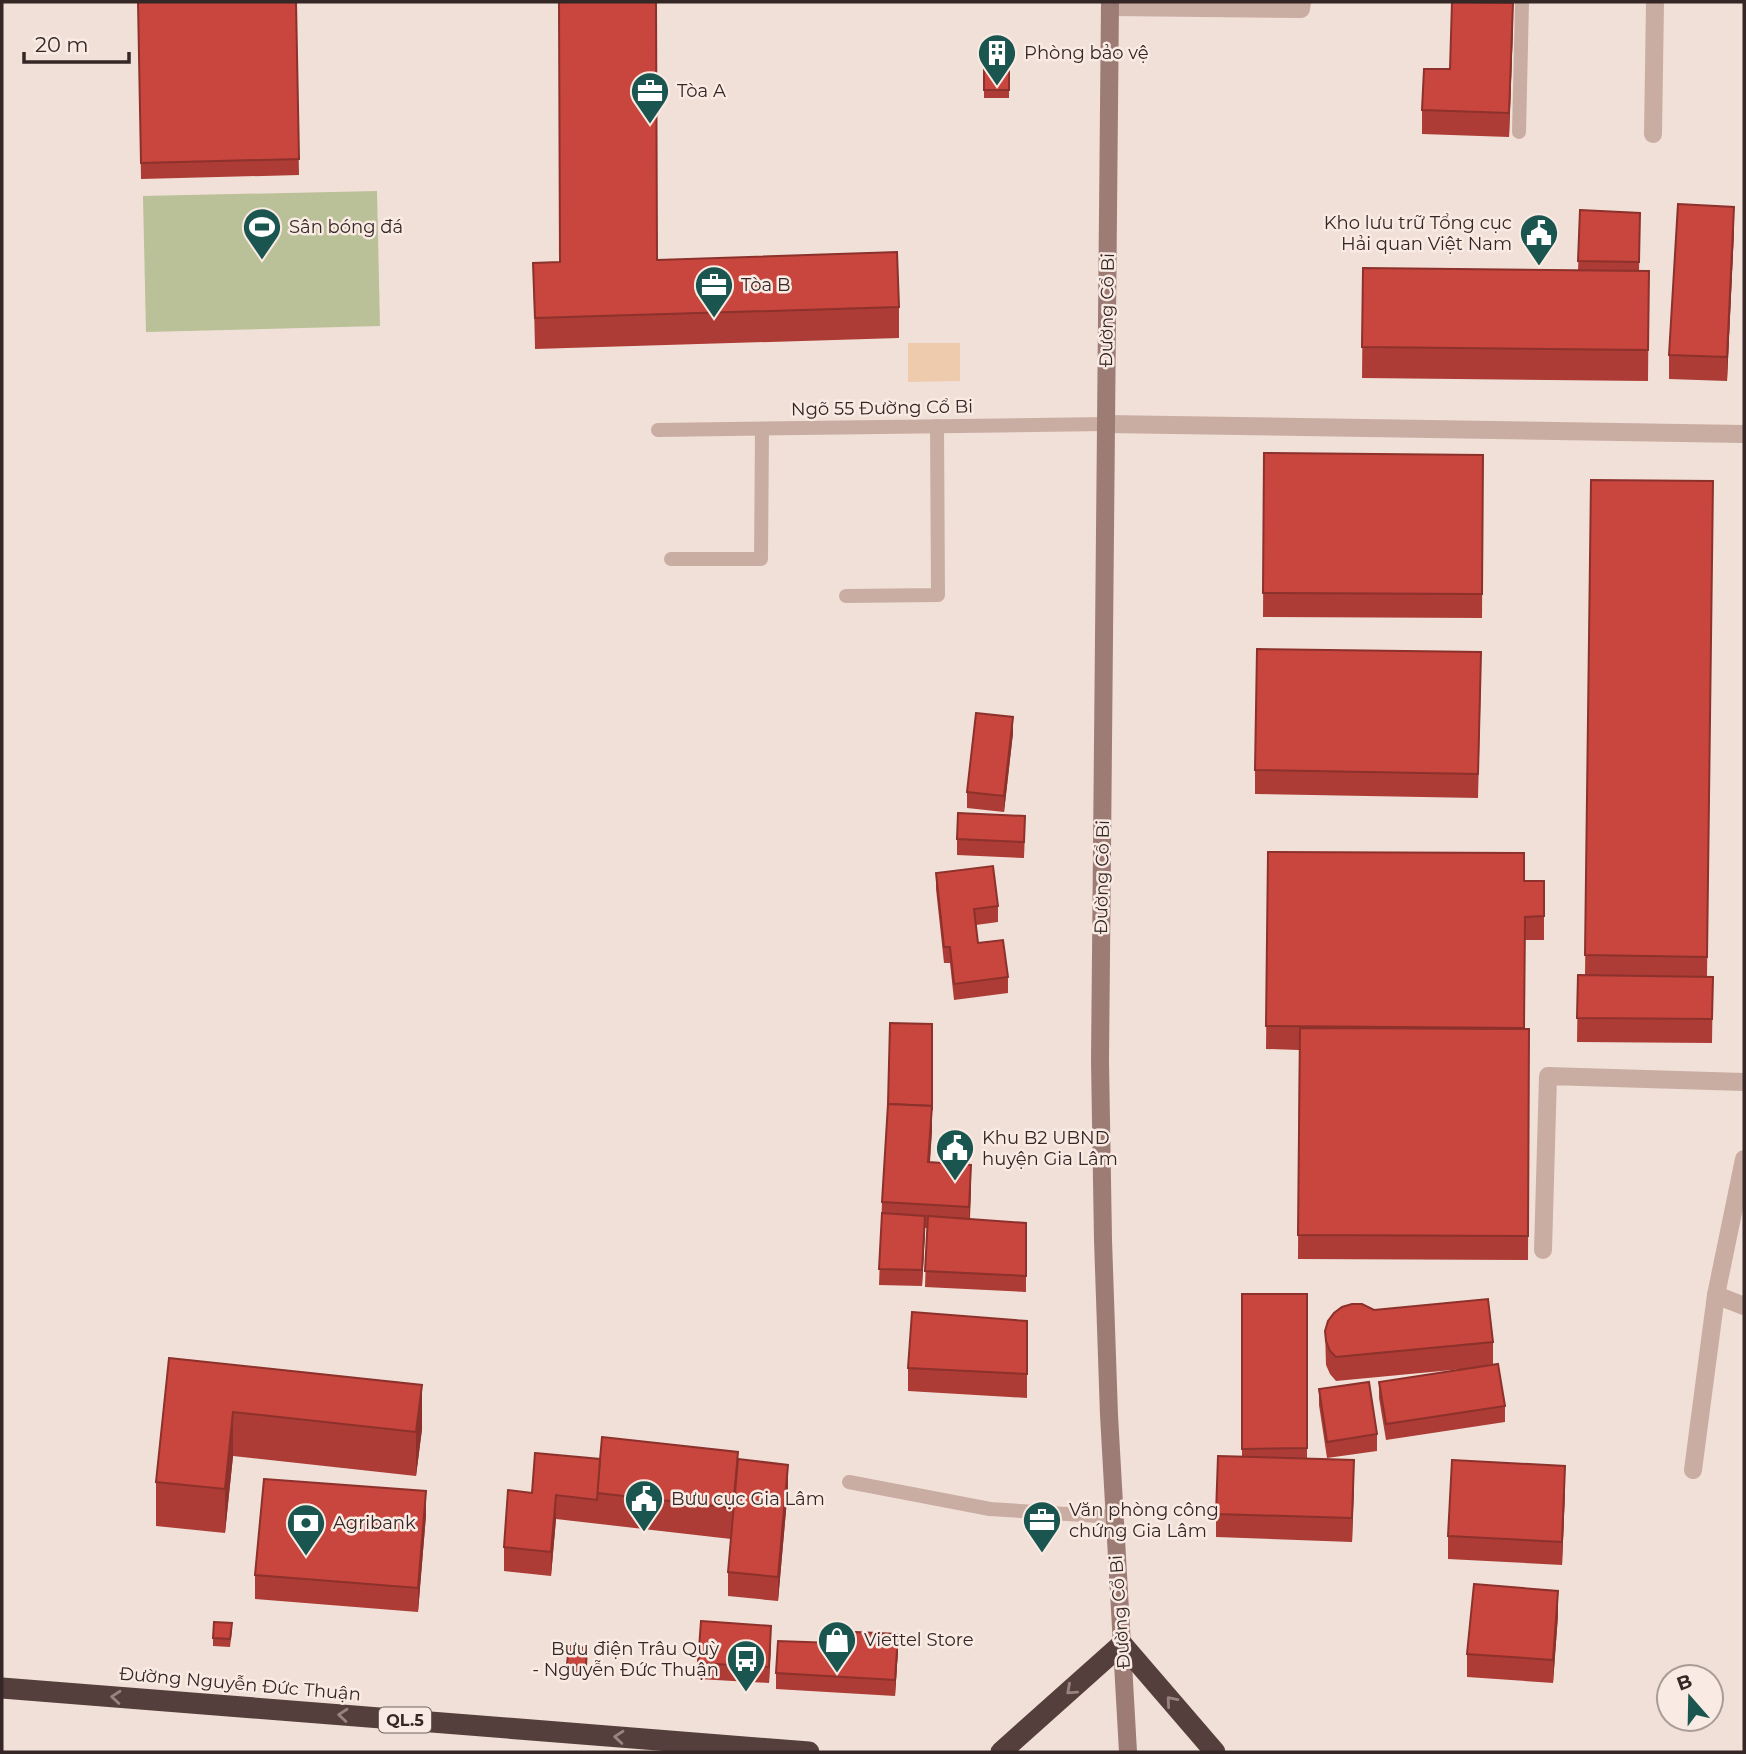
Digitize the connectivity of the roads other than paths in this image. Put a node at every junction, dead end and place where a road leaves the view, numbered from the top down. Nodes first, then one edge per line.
1 (1301, 2) edge
2 (1522, 2) edge
3 (1655, 2) edge
4 (1110, 4) edge
5 (1519, 132) dead end
6 (1653, 134) dead end
7 (1106, 424) junction
8 (937, 426) junction
9 (762, 429) junction
10 (658, 430) dead end
11 (1744, 434) edge
12 (671, 559) dead end
13 (846, 596) dead end
14 (1744, 1082) edge
15 (1744, 1159) edge
16 (1543, 1250) dead end
17 (1716, 1295) junction
18 (1744, 1306) edge
19 (1693, 1470) dead end
20 (849, 1482) dead end
21 (1114, 1517) junction
22 (1122, 1644) junction
23 (2, 1688) edge
24 (809, 1752) edge
25 (1001, 1752) edge
26 (1128, 1752) edge
27 (1215, 1752) edge

1 - 4 street
2 - 5 lane
3 - 6 street
4 - 7 main road, Đường Cổ Bi
7 - 8 lane, Ngõ 55 Đường Cổ Bi
7 - 11 street
7 - 21 main road, Đường Cổ Bi
8 - 9 lane, Ngõ 55 Đường Cổ Bi
8 - 13 lane
9 - 10 lane, Ngõ 55 Đường Cổ Bi
9 - 12 lane
14 - 16 street
15 - 17 street
17 - 18 street
17 - 19 street
20 - 21 lane
21 - 22 main road, Đường Cổ Bi
22 -> 25 highway
22 - 26 main road, Đường Cổ Bi
27 -> 22 highway
24 -> 23 highway, Đường Nguyễn Đức Thuận / QL.5

